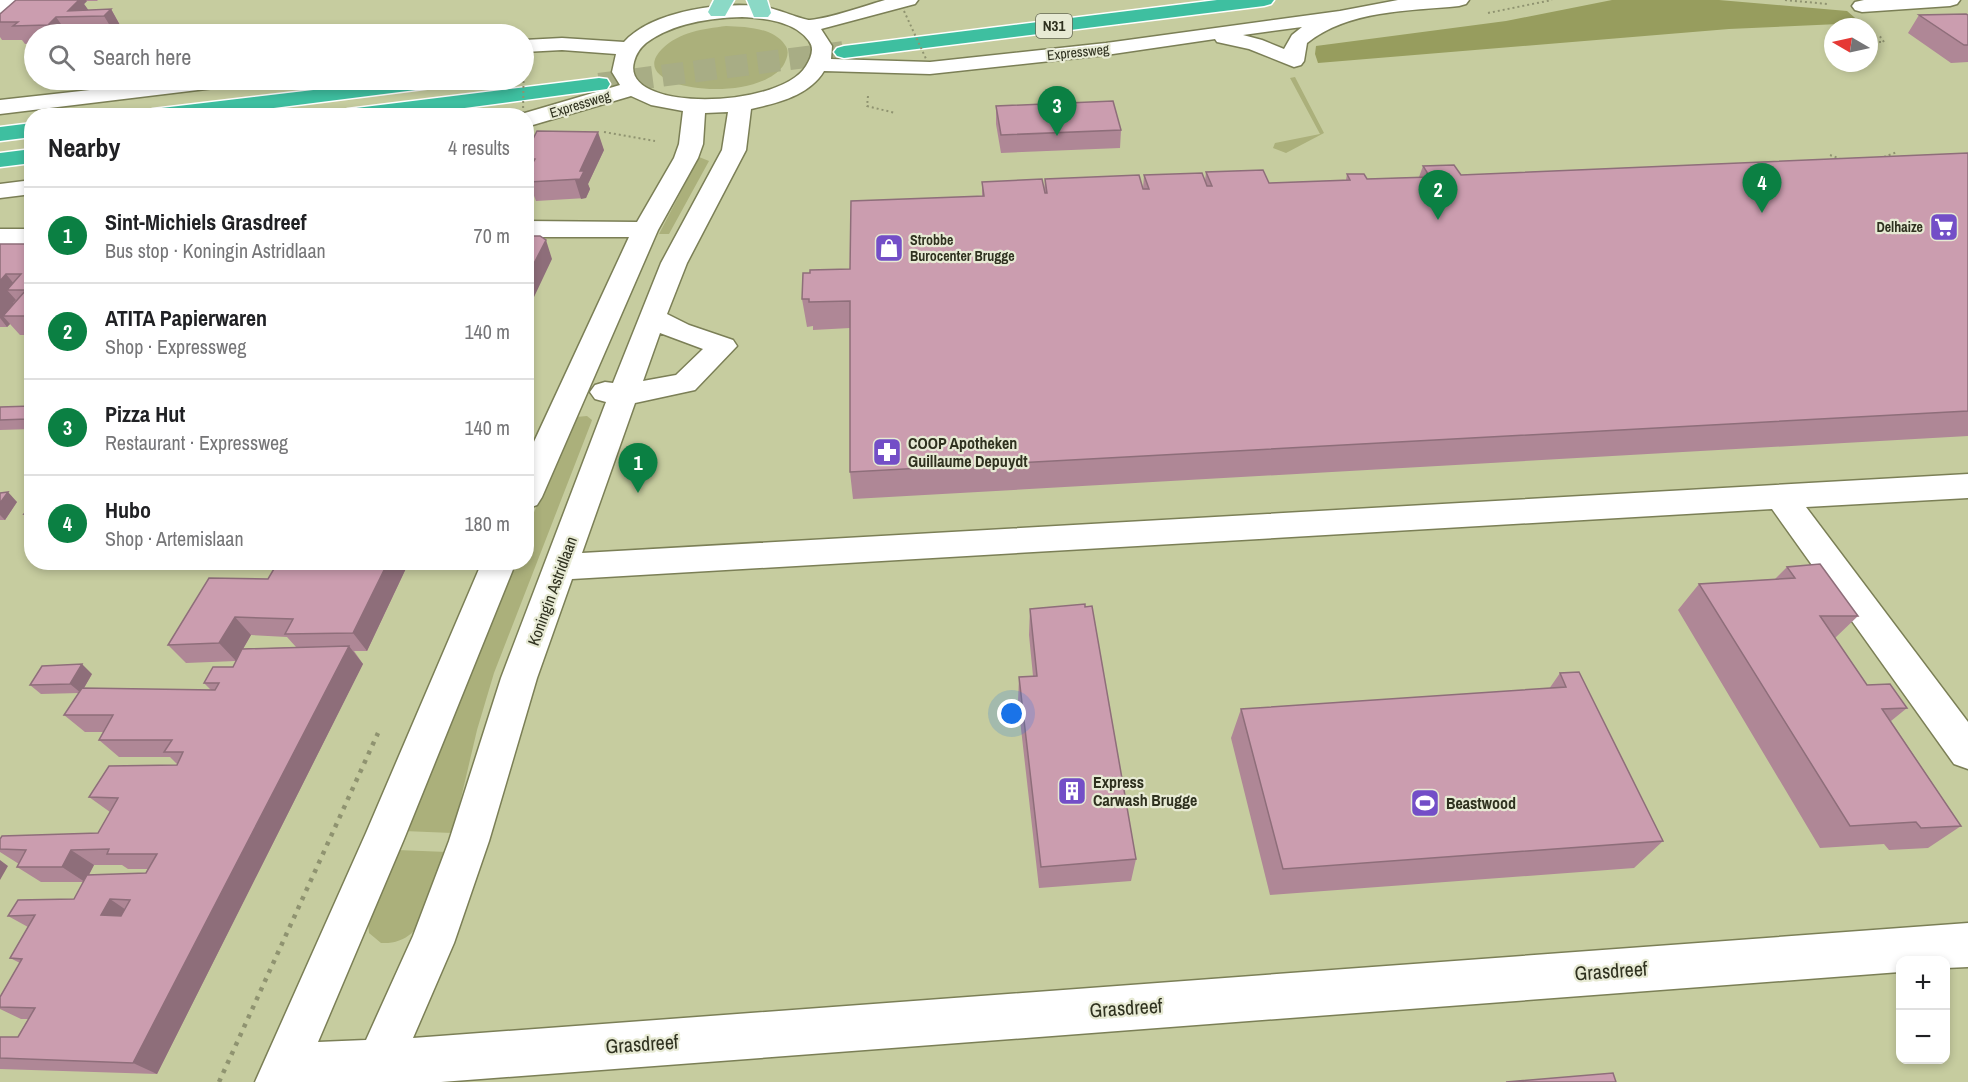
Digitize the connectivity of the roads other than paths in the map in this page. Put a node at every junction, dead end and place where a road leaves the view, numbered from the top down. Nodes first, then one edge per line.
1 (8, 0) edge
2 (1264, 0) edge
3 (1460, 0) edge
4 (1950, 0) edge
5 (721, 6) edge
6 (759, 6) edge
7 (1862, 6) road end
8 (0, 7) edge
9 (902, 12) edge
10 (1336, 16) junction
11 (806, 27) junction
12 (836, 31) tunnel mouth
13 (1196, 35) junction
14 (534, 48) edge
15 (629, 49) junction
16 (844, 52) tunnel mouth
17 (596, 62) tunnel mouth
18 (565, 65) dead end
19 (819, 65) junction
20 (599, 84) tunnel mouth
21 (634, 88) junction
22 (145, 90) edge
23 (365, 90) edge
24 (740, 105) junction
25 (0, 107) edge
26 (694, 107) junction
27 (218, 108) edge
28 (411, 108) edge
29 (534, 114) edge
30 (24, 131) edge
31 (0, 134) edge
32 (24, 157) edge
33 (0, 160) edge
34 (24, 188) edge
35 (0, 190) edge
36 (534, 229) edge
37 (645, 230) junction
38 (0, 237) edge
39 (24, 237) edge
40 (652, 318) junction
41 (578, 382) junction
42 (624, 395) junction
43 (534, 478) edge
44 (1968, 486) edge
45 (1780, 496) junction
46 (560, 567) junction
47 (496, 570) edge
48 (1968, 752) edge
49 (1968, 945) edge
50 (375, 1072) edge
51 (281, 1074) edge

1 - 8 street
2 - 16 highway, Expressweg / N31
3 - 10 street, Expressweg
4 - 7 street
5 - 6 street
5 - 15 street
6 - 11 street
9 - 11 street
9 - 12 highway
10 - 13 street, Expressweg
10 - 13 street
11 - 19 street
13 - 19 street, Expressweg
14 - 15 street
15 - 21 street
17 - 18 highway
19 - 24 street
20 - 28 highway, Expressweg
21 - 26 street
21 - 29 street, Expressweg
22 - 25 street
23 - 27 highway
24 - 26 street
24 - 40 street, Koningin Astridlaan
26 - 37 street
30 - 31 highway
32 - 33 highway
34 - 35 street
36 - 37 street
37 - 41 street
38 - 39 street
40 - 42 street, Koningin Astridlaan
40 - 42 street
41 - 42 street
41 - 43 street
42 - 46 street, Koningin Astridlaan
44 - 45 street
45 - 46 street
45 - 48 street
46 - 50 street, Koningin Astridlaan
47 - 51 street
49 - 50 street, Grasdreef
50 - 51 street, Grasdreef

